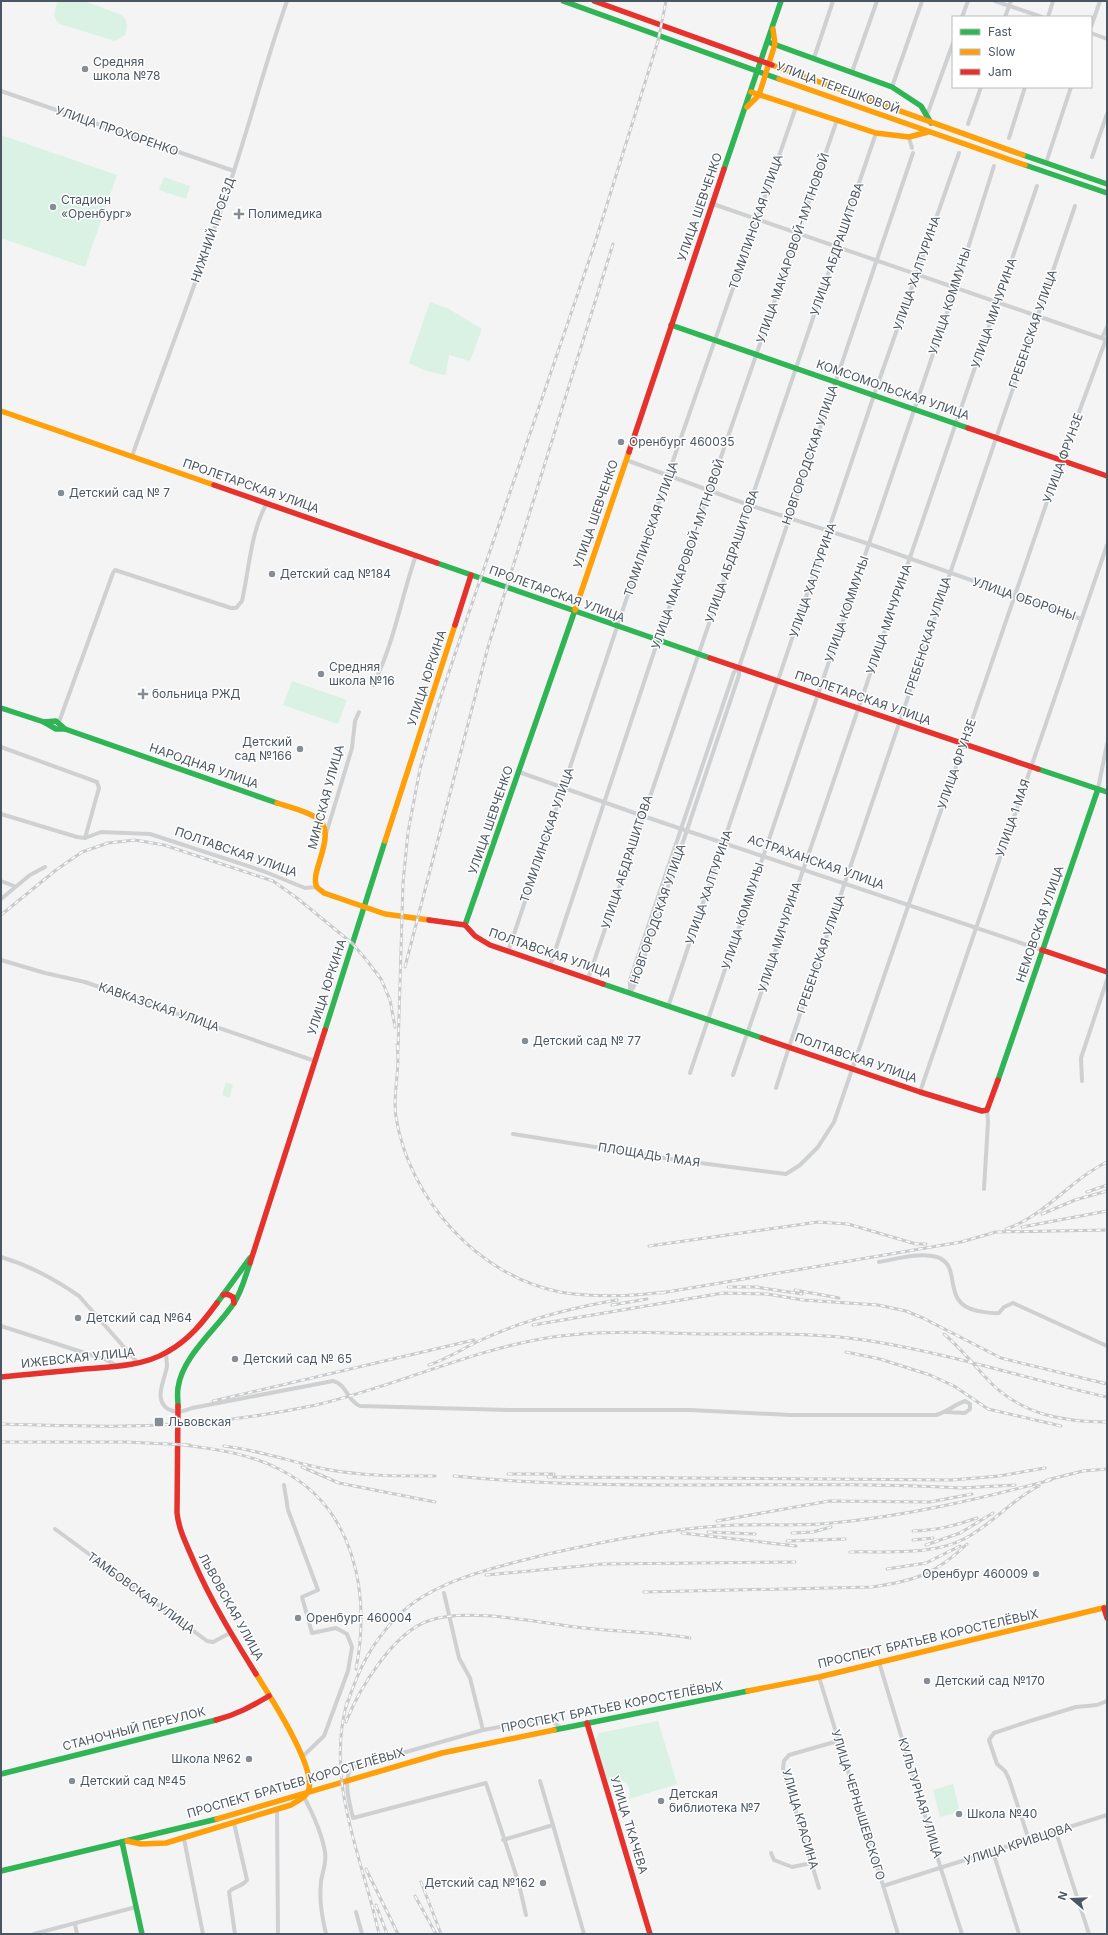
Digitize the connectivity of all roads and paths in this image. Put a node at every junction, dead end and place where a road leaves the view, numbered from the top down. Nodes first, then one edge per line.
1 (287, 1) edge
2 (563, 1) edge
3 (594, 1) edge
4 (782, 1) edge
5 (833, 1) edge
6 (877, 1) edge
7 (922, 1) edge
8 (968, 1) edge
9 (996, 1) edge
10 (1053, 1) edge
11 (1100, 1) edge
12 (1010, 3) edge
13 (962, 16) edge
14 (1006, 16) edge
15 (1040, 16) edge
16 (1048, 16) edge
17 (1092, 24) edge
18 (772, 27) junction
19 (1092, 33) edge
20 (1107, 39) edge
21 (768, 42) junction
22 (775, 44) junction
23 (952, 46) edge
24 (814, 58) junction
25 (852, 72) junction
26 (892, 87) junction
27 (981, 88) edge
28 (1025, 88) edge
29 (1071, 88) edge
30 (1, 90) edge
31 (751, 92) junction
32 (759, 95) junction
33 (796, 107) junction
34 (746, 109) junction
35 (928, 112) junction
36 (1107, 114) edge
37 (837, 120) junction
38 (925, 121) junction
39 (931, 123) junction
40 (968, 124) dead end
41 (928, 132) junction
42 (876, 133) junction
43 (909, 138) junction
44 (1009, 138) dead end
45 (959, 153) dead end
46 (1092, 157) dead end
47 (1046, 163) junction
48 (994, 166) dead end
49 (234, 171) junction
50 (1107, 184) edge
51 (1037, 186) dead end
52 (1107, 193) edge
53 (713, 204) junction
54 (1075, 206) dead end
55 (757, 219) junction
56 (799, 233) junction
57 (839, 246) junction
58 (878, 259) junction
59 (918, 273) junction
60 (956, 286) junction
61 (998, 301) junction
62 (1039, 315) junction
63 (672, 325) junction
64 (1107, 327) edge
65 (1105, 339) edge
66 (716, 340) junction
67 (757, 354) junction
68 (796, 368) junction
69 (835, 382) junction
70 (874, 396) junction
71 (914, 410) junction
72 (1, 411) edge
73 (955, 424) junction
74 (995, 438) junction
75 (132, 456) junction
76 (626, 460) junction
77 (1061, 461) junction
78 (668, 476) junction
79 (1107, 476) edge
80 (710, 490) junction
81 (266, 502) junction
82 (749, 505) junction
83 (789, 518) junction
84 (830, 532) junction
85 (869, 544) junction
86 (1107, 545) edge
87 (416, 555) junction
88 (910, 558) junction
89 (949, 572) junction
90 (471, 574) junction
91 (1015, 596) junction
92 (574, 611) junction
93 (1081, 619) junction
94 (617, 627) junction
95 (658, 640) junction
96 (698, 654) junction
97 (739, 667) junction
98 (779, 681) junction
99 (373, 685) dead end
100 (818, 695) junction
101 (1, 708) edge
102 (858, 708) junction
103 (359, 712) dead end
104 (44, 722) junction
105 (59, 722) junction
106 (900, 722) junction
107 (65, 729) junction
108 (964, 744) junction
109 (1107, 744) edge
110 (1, 747) edge
111 (1031, 767) junction
112 (519, 772) junction
113 (563, 787) junction
114 (1098, 789) junction
115 (1107, 792) edge
116 (604, 802) junction
117 (1, 814) edge
118 (643, 816) junction
119 (680, 828) junction
120 (687, 830) junction
121 (326, 834) junction
122 (85, 838) junction
123 (724, 842) junction
124 (763, 856) junction
125 (45, 867) dead end
126 (802, 869) junction
127 (1, 881) edge
128 (845, 883) junction
129 (14, 886) junction
130 (317, 887) junction
131 (1, 899) edge
132 (908, 905) junction
133 (365, 908) junction
134 (465, 925) junction
135 (976, 928) junction
136 (1042, 950) junction
137 (508, 952) junction
138 (1, 960) edge
139 (550, 966) junction
140 (1107, 972) edge
141 (588, 979) junction
142 (1107, 980) edge
143 (630, 993) junction
144 (668, 1007) junction
145 (709, 1020) junction
146 (748, 1033) junction
147 (789, 1046) junction
148 (315, 1061) junction
149 (854, 1069) junction
150 (690, 1073) dead end
151 (733, 1075) dead end
152 (1082, 1081) dead end
153 (776, 1088) dead end
154 (920, 1092) junction
155 (987, 1110) junction
156 (513, 1134) dead end
157 (786, 1174) joint
158 (984, 1189) dead end
159 (254, 1253) junction
160 (1, 1257) edge
161 (879, 1262) dead end
162 (223, 1295) junction
163 (234, 1304) junction
164 (1, 1326) edge
165 (1107, 1346) edge
166 (166, 1353) junction
167 (138, 1363) junction
168 (117, 1366) junction
169 (1, 1377) edge
170 (178, 1391) joint
171 (946, 1412) junction
172 (284, 1485) dead end
173 (54, 1529) dead end
174 (444, 1593) dead end
175 (1106, 1607) edge
176 (1107, 1618) edge
177 (230, 1633) junction
178 (879, 1662) junction
179 (819, 1677) junction
180 (269, 1696) junction
181 (1107, 1701) edge
182 (587, 1723) junction
183 (561, 1728) junction
184 (483, 1730) junction
185 (838, 1741) junction
186 (302, 1757) junction
187 (1, 1774) edge
188 (540, 1780) dead end
189 (304, 1797) junction
190 (277, 1809) junction
191 (1107, 1815) edge
192 (234, 1823) junction
193 (553, 1825) junction
194 (1056, 1832) junction
195 (154, 1835) junction
196 (184, 1839) junction
197 (503, 1840) junction
198 (1029, 1840) junction
199 (124, 1842) junction
200 (156, 1844) junction
201 (993, 1852) junction
202 (771, 1853) dead end
203 (812, 1863) junction
204 (941, 1869) junction
205 (1, 1871) edge
206 (884, 1886) junction
207 (819, 1888) dead end
208 (136, 1907) junction
209 (356, 1912) dead end
210 (526, 1915) dead end
211 (75, 1924) junction
212 (34, 1934) edge
213 (77, 1934) edge
214 (142, 1934) edge
215 (203, 1934) edge
216 (235, 1934) edge
217 (278, 1934) edge
218 (326, 1934) edge
219 (362, 1934) edge
220 (584, 1934) edge
221 (650, 1934) edge
222 (898, 1934) edge
223 (962, 1934) edge
224 (1019, 1934) edge
225 (1089, 1934) edge

1 - 49 street, НИЖНИЙ ПРОЕЗД
2 - 41 main road, УЛИЦА ТЕРЕШКОВОЙ
3 - 38 main road, УЛИЦА ТЕРЕШКОВОЙ
4 - 18 main road, УЛИЦА ШЕВЧЕНКО
5 - 24 street
6 - 25 street
7 - 26 street
8 - 13 street
9 - 12 street
10 - 16 street
11 - 17 street
12 - 14 street
12 - 15 street
18 - 21 main road, УЛИЦА ШЕВЧЕНКО
18 - 22 main road, УЛИЦА ШЕВЧЕНКО
19 - 20 street
21 - 22 main road
21 - 31 main road, УЛИЦА ШЕВЧЕНКО
22 - 24 main road
22 - 32 main road, УЛИЦА ШЕВЧЕНКО
23 - 35 street
24 - 25 main road
25 - 26 main road
26 - 35 main road
27 - 40 street
28 - 44 street
29 - 47 street
30 - 49 street, УЛИЦА ПРОХОРЕНКО
31 - 32 main road
31 - 34 main road, УЛИЦА ШЕВЧЕНКО
32 - 33 main road
32 - 34 main road, УЛИЦА ШЕВЧЕНКО
33 - 37 main road
33 - 55 street, ТОМИЛИНСКАЯ УЛИЦА
34 - 53 main road, УЛИЦА ШЕВЧЕНКО
35 - 38 street
35 - 39 main road
36 - 46 street
37 - 42 main road
37 - 56 street, УЛИЦА МАКАРОВОЙ-МУТНОВОЙ
38 - 39 main road, УЛИЦА ТЕРЕШКОВОЙ
39 - 47 main road, УЛИЦА ТЕРЕШКОВОЙ
41 - 43 main road
41 - 52 main road, УЛИЦА ТЕРЕШКОВОЙ
42 - 43 main road
42 - 57 street, УЛИЦА АБДРАШИТОВА
43 - 58 street, НОВГОРОДСКАЯ УЛИЦА
45 - 59 street, УЛИЦА ХАЛТУРИНА
47 - 50 main road, УЛИЦА ТЕРЕШКОВОЙ
48 - 60 street, УЛИЦА КОММУНЫ
49 - 75 street, НИЖНИЙ ПРОЕЗД
51 - 61 street, УЛИЦА МИЧУРИНА
53 - 55 street
53 - 63 main road, УЛИЦА ШЕВЧЕНКО
54 - 62 street, ГРЕБЕНСКАЯ УЛИЦА
55 - 56 street
55 - 66 street, ТОМИЛИНСКАЯ УЛИЦА
56 - 57 street
56 - 67 street, УЛИЦА МАКАРОВОЙ-МУТНОВОЙ
57 - 58 street
57 - 68 street, УЛИЦА АБДРАШИТОВА
58 - 59 street
58 - 69 street, НОВГОРОДСКАЯ УЛИЦА
59 - 60 street
59 - 70 street, УЛИЦА ХАЛТУРИНА
60 - 61 street
60 - 71 street, УЛИЦА КОММУНЫ
61 - 62 street
61 - 73 street, УЛИЦА МИЧУРИНА
62 - 65 street
62 - 74 street, ГРЕБЕНСКАЯ УЛИЦА
63 - 66 main road, КОМСОМОЛЬСКАЯ УЛИЦА
63 - 76 main road, УЛИЦА ШЕВЧЕНКО
64 - 65 street, УЛИЦА ФРУНЗЕ
65 - 77 street, УЛИЦА ФРУНЗЕ
66 - 67 main road, КОМСОМОЛЬСКАЯ УЛИЦА
66 - 78 street, ТОМИЛИНСКАЯ УЛИЦА
67 - 68 main road, КОМСОМОЛЬСКАЯ УЛИЦА
67 - 80 street, УЛИЦА МАКАРОВОЙ-МУТНОВОЙ
68 - 69 main road, КОМСОМОЛЬСКАЯ УЛИЦА
68 - 82 street, УЛИЦА АБДРАШИТОВА
69 - 70 main road, КОМСОМОЛЬСКАЯ УЛИЦА
69 - 83 street, НОВГОРОДСКАЯ УЛИЦА
70 - 71 main road, КОМСОМОЛЬСКАЯ УЛИЦА
70 - 84 street, УЛИЦА ХАЛТУРИНА
71 - 73 main road, КОМСОМОЛЬСКАЯ УЛИЦА
71 - 85 street, УЛИЦА КОММУНЫ
72 - 75 main road, ПРОЛЕТАРСКАЯ УЛИЦА
73 - 74 main road, КОМСОМОЛЬСКАЯ УЛИЦА
73 - 88 street, УЛИЦА МИЧУРИНА
74 - 77 main road, КОМСОМОЛЬСКАЯ УЛИЦА
74 - 89 street, ГРЕБЕНСКАЯ УЛИЦА
75 - 81 main road, ПРОЛЕТАРСКАЯ УЛИЦА
76 - 78 street, УЛИЦА ОБОРОНЫ
76 - 92 main road, УЛИЦА ШЕВЧЕНКО
77 - 79 main road, КОМСОМОЛЬСКАЯ УЛИЦА
77 - 91 street, УЛИЦА ФРУНЗЕ
78 - 80 street, УЛИЦА ОБОРОНЫ
78 - 94 street, ТОМИЛИНСКАЯ УЛИЦА
80 - 82 street, УЛИЦА ОБОРОНЫ
80 - 95 street, УЛИЦА МАКАРОВОЙ-МУТНОВОЙ
81 - 87 main road, ПРОЛЕТАРСКАЯ УЛИЦА
81 - 105 street
82 - 83 street, УЛИЦА ОБОРОНЫ
82 - 96 street, УЛИЦА АБДРАШИТОВА
83 - 84 street, УЛИЦА ОБОРОНЫ
83 - 97 street, НОВГОРОДСКАЯ УЛИЦА
84 - 85 street, УЛИЦА ОБОРОНЫ
84 - 98 street, УЛИЦА ХАЛТУРИНА
85 - 88 street, УЛИЦА ОБОРОНЫ
85 - 100 street, УЛИЦА КОММУНЫ
86 - 93 street, УЛИЦА 1 МАЯ
87 - 90 main road, ПРОЛЕТАРСКАЯ УЛИЦА
87 - 99 street
88 - 89 street, УЛИЦА ОБОРОНЫ
88 - 102 street, УЛИЦА МИЧУРИНА
89 - 91 street, УЛИЦА ОБОРОНЫ
89 - 106 street, ГРЕБЕНСКАЯ УЛИЦА
90 - 92 main road, ПРОЛЕТАРСКАЯ УЛИЦА
90 - 133 main road, УЛИЦА ЮРКИНА
91 - 93 street, УЛИЦА ОБОРОНЫ
91 - 108 street, УЛИЦА ФРУНЗЕ
92 - 94 main road, ПРОЛЕТАРСКАЯ УЛИЦА
92 - 112 main road, УЛИЦА ШЕВЧЕНКО
93 - 111 street, УЛИЦА 1 МАЯ
94 - 95 main road, ПРОЛЕТАРСКАЯ УЛИЦА
94 - 113 street, ТОМИЛИНСКАЯ УЛИЦА
95 - 96 main road, ПРОЛЕТАРСКАЯ УЛИЦА
95 - 116 street, УЛИЦА МАКАРОВОЙ-МУТНОВОЙ
96 - 97 main road, ПРОЛЕТАРСКАЯ УЛИЦА
96 - 118 street, УЛИЦА АБДРАШИТОВА
97 - 98 main road, ПРОЛЕТАРСКАЯ УЛИЦА
97 - 119 street, НОВГОРОДСКАЯ УЛИЦА
97 - 120 street, НОВГОРОДСКАЯ УЛИЦА
98 - 100 main road, ПРОЛЕТАРСКАЯ УЛИЦА
98 - 123 street, УЛИЦА ХАЛТУРИНА
100 - 102 main road, ПРОЛЕТАРСКАЯ УЛИЦА
100 - 124 street, УЛИЦА КОММУНЫ
101 - 104 main road, НАРОДНАЯ УЛИЦА
102 - 106 main road, ПРОЛЕТАРСКАЯ УЛИЦА
102 - 126 street, УЛИЦА МИЧУРИНА
103 - 121 street, МИНСКАЯ УЛИЦА
104 - 105 main road, НАРОДНАЯ УЛИЦА
104 - 107 main road, НАРОДНАЯ УЛИЦА
105 - 107 main road
106 - 108 main road, ПРОЛЕТАРСКАЯ УЛИЦА
106 - 128 street, ГРЕБЕНСКАЯ УЛИЦА
107 - 121 main road, НАРОДНАЯ УЛИЦА
108 - 111 main road, ПРОЛЕТАРСКАЯ УЛИЦА
108 - 132 street, УЛИЦА ФРУНЗЕ
109 - 114 street, НЕМОВСКАЯ УЛИЦА
110 - 122 street
111 - 114 main road, ПРОЛЕТАРСКАЯ УЛИЦА
111 - 135 street, УЛИЦА 1 МАЯ
112 - 113 street, АСТРАХАНСКАЯ УЛИЦА
112 - 134 main road, УЛИЦА ШЕВЧЕНКО
113 - 116 street, АСТРАХАНСКАЯ УЛИЦА
113 - 137 street, ТОМИЛИНСКАЯ УЛИЦА
114 - 115 main road, ПРОЛЕТАРСКАЯ УЛИЦА
114 - 136 main road, НЕМОВСКАЯ УЛИЦА
116 - 118 street, АСТРАХАНСКАЯ УЛИЦА
116 - 139 street, УЛИЦА МАКАРОВОЙ-МУТНОВОЙ
117 - 122 street
118 - 119 street, АСТРАХАНСКАЯ УЛИЦА
118 - 141 street, УЛИЦА АБДРАШИТОВА
119 - 120 street, АСТРАХАНСКАЯ УЛИЦА
119 - 143 street, НОВГОРОДСКАЯ УЛИЦА
120 - 123 street, АСТРАХАНСКАЯ УЛИЦА
120 - 143 street, НОВГОРОДСКАЯ УЛИЦА
121 - 130 main road, МИНСКАЯ УЛИЦА
122 - 130 street, ПОЛТАВСКАЯ УЛИЦА
123 - 124 street, АСТРАХАНСКАЯ УЛИЦА
123 - 144 street, УЛИЦА ХАЛТУРИНА
124 - 126 street, АСТРАХАНСКАЯ УЛИЦА
124 - 145 street, УЛИЦА КОММУНЫ
125 - 129 street
126 - 128 street, АСТРАХАНСКАЯ УЛИЦА
126 - 146 street, УЛИЦА МИЧУРИНА
127 - 129 street
128 - 132 street, АСТРАХАНСКАЯ УЛИЦА
128 - 147 street, ГРЕБЕНСКАЯ УЛИЦА
129 - 131 street
130 - 133 main road, ПОЛТАВСКАЯ УЛИЦА
132 - 135 street, АСТРАХАНСКАЯ УЛИЦА
132 - 149 street, УЛИЦА ФРУНЗЕ
133 - 134 main road, ПОЛТАВСКАЯ УЛИЦА
133 - 148 main road, УЛИЦА ЮРКИНА
134 - 137 main road, ПОЛТАВСКАЯ УЛИЦА
135 - 136 street, АСТРАХАНСКАЯ УЛИЦА
135 - 154 street, УЛИЦА 1 МАЯ
136 - 140 main road, АСТРАХАНСКАЯ УЛИЦА
136 - 155 main road, НЕМОВСКАЯ УЛИЦА
137 - 139 main road, ПОЛТАВСКАЯ УЛИЦА
138 - 148 street, КАВКАЗСКАЯ УЛИЦА
139 - 141 main road, ПОЛТАВСКАЯ УЛИЦА
141 - 143 main road, ПОЛТАВСКАЯ УЛИЦА
142 - 152 street
143 - 144 main road, ПОЛТАВСКАЯ УЛИЦА
144 - 145 main road, ПОЛТАВСКАЯ УЛИЦА
145 - 146 main road, ПОЛТАВСКАЯ УЛИЦА
145 - 150 street, УЛИЦА КОММУНЫ
146 - 147 main road, ПОЛТАВСКАЯ УЛИЦА
146 - 151 street, УЛИЦА МИЧУРИНА
147 - 149 main road, ПОЛТАВСКАЯ УЛИЦА
147 - 153 street, ГРЕБЕНСКАЯ УЛИЦА
148 - 159 main road, УЛИЦА ЮРКИНА
149 - 154 main road, ПОЛТАВСКАЯ УЛИЦА
149 - 157 street, УЛИЦА ФРУНЗЕ
154 - 155 main road, ПОЛТАВСКАЯ УЛИЦА
155 - 158 street
156 - 157 street, ПЛОЩАДЬ 1 МАЯ
159 - 162 main road, ИЖЕВСКАЯ УЛИЦА
159 - 163 main road, УЛИЦА ЮРКИНА
160 - 167 street
161 - 165 street
162 - 163 main road
162 - 166 main road, ИЖЕВСКАЯ УЛИЦА
163 - 170 main road, УЛИЦА ЮРКИНА
164 - 168 street
166 - 167 main road, ИЖЕВСКАЯ УЛИЦА
166 - 171 street
167 - 168 main road, ИЖЕВСКАЯ УЛИЦА
168 - 169 main road, ИЖЕВСКАЯ УЛИЦА
170 - 177 main road, ЛЬВОВСКАЯ УЛИЦА
171 - 171 street
172 - 186 street
173 - 177 street, ТАМБОВСКАЯ УЛИЦА
174 - 184 street
175 - 176 main road
175 - 178 main road, ПРОСПЕКТ БРАТЬЕВ КОРОСТЕЛЁВЫХ
177 - 180 main road, ЛЬВОВСКАЯ УЛИЦА
178 - 179 main road, ПРОСПЕКТ БРАТЬЕВ КОРОСТЕЛЁВЫХ
178 - 204 street, КУЛЬТУРНАЯ УЛИЦА
179 - 182 main road, ПРОСПЕКТ БРАТЬЕВ КОРОСТЕЛЁВЫХ
179 - 185 street, УЛИЦА ЧЕРНЫШЕВСКОГО
180 - 186 main road, ЛЬВОВСКАЯ УЛИЦА
180 - 187 main road, СТАНОЧНЫЙ ПЕРЕУЛОК
181 - 198 street
182 - 183 main road, ПРОСПЕКТ БРАТЬЕВ КОРОСТЕЛЁВЫХ
182 - 221 main road, УЛИЦА ТКАЧЕВА
183 - 184 street
183 - 195 main road, ПРОСПЕКТ БРАТЬЕВ КОРОСТЕЛЁВЫХ
184 - 197 street
185 - 203 street, УЛИЦА КРАСИНА
185 - 206 street, УЛИЦА ЧЕРНЫШЕВСКОГО
186 - 189 main road, ЛЬВОВСКАЯ УЛИЦА
188 - 193 street
189 - 190 main road, ПРОСПЕКТ БРАТЬЕВ КОРОСТЕЛЁВЫХ
189 - 218 street
190 - 192 main road, ПРОСПЕКТ БРАТЬЕВ КОРОСТЕЛЁВЫХ
190 - 217 street
191 - 194 street, УЛИЦА КРИВЦОВА
192 - 196 main road, ПРОСПЕКТ БРАТЬЕВ КОРОСТЕЛЁВЫХ
192 - 216 street
193 - 197 street
193 - 220 street
194 - 198 street, УЛИЦА КРИВЦОВА
194 - 225 street
195 - 199 main road, ПРОСПЕКТ БРАТЬЕВ КОРОСТЕЛЁВЫХ
195 - 200 main road
196 - 200 main road, ПРОСПЕКТ БРАТЬЕВ КОРОСТЕЛЁВЫХ
196 - 215 street
197 - 210 street
198 - 201 street, УЛИЦА КРИВЦОВА
199 - 200 main road, ПРОСПЕКТ БРАТЬЕВ КОРОСТЕЛЁВЫХ
199 - 205 main road, ПРОСПЕКТ БРАТЬЕВ КОРОСТЕЛЁВЫХ
199 - 208 main road
201 - 204 street, УЛИЦА КРИВЦОВА
201 - 224 street
202 - 203 street
203 - 207 street, УЛИЦА КРАСИНА
204 - 206 street, УЛИЦА КРИВЦОВА
204 - 223 street, КУЛЬТУРНАЯ УЛИЦА
206 - 222 street, УЛИЦА ЧЕРНЫШЕВСКОГО
208 - 211 street
208 - 214 main road
209 - 219 street
211 - 212 street
211 - 213 street

